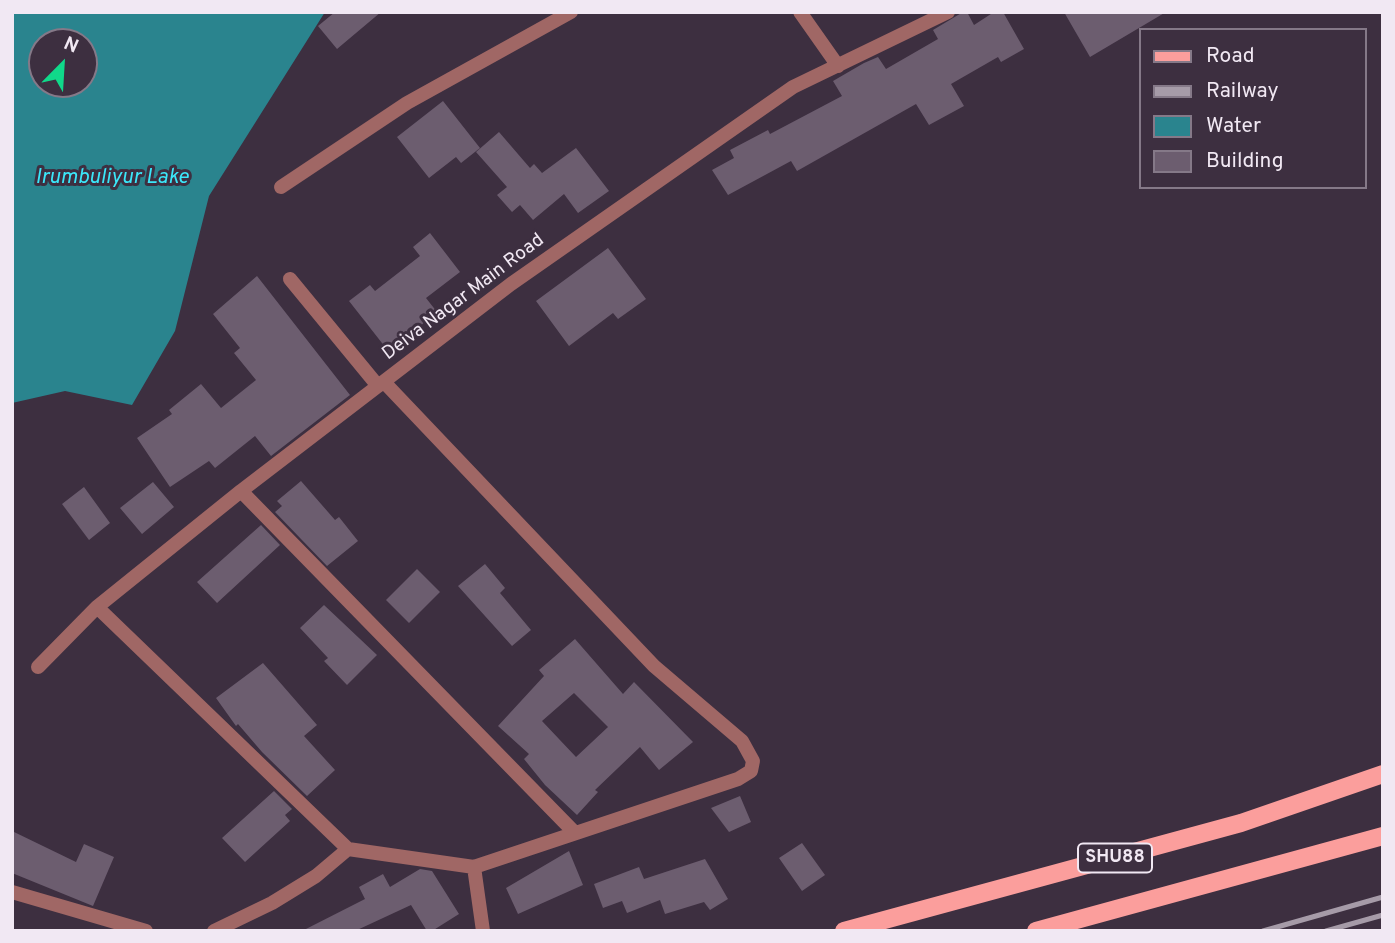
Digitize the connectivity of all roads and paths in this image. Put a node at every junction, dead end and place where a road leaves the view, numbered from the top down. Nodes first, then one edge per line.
1 (571, 12) edge
2 (800, 12) edge
3 (948, 12) edge
4 (838, 66) junction
5 (281, 187) dead end
6 (290, 279) dead end
7 (381, 384) junction
8 (241, 491) junction
9 (97, 607) junction
10 (38, 667) dead end
11 (1383, 774) edge
12 (575, 833) junction
13 (1383, 836) edge
14 (348, 849) junction
15 (474, 867) junction
16 (12, 892) edge
17 (146, 931) edge
18 (214, 931) edge
19 (483, 931) edge
20 (844, 931) edge
21 (1036, 931) edge

1 - 5 street
2 - 4 street
3 - 4 street, Deiva Nagar Main Road
4 - 7 street, Deiva Nagar Main Road
6 - 7 street
7 - 8 street, Deiva Nagar Main Road
7 - 12 street
8 - 9 street, Deiva Nagar Main Road
8 - 12 street
9 - 10 street, Deiva Nagar Main Road
9 - 14 street
11 - 20 main road, SHU88
12 - 15 street
13 - 21 main road, SHU88
14 - 15 street
14 - 18 street
15 - 19 street
16 - 17 street

